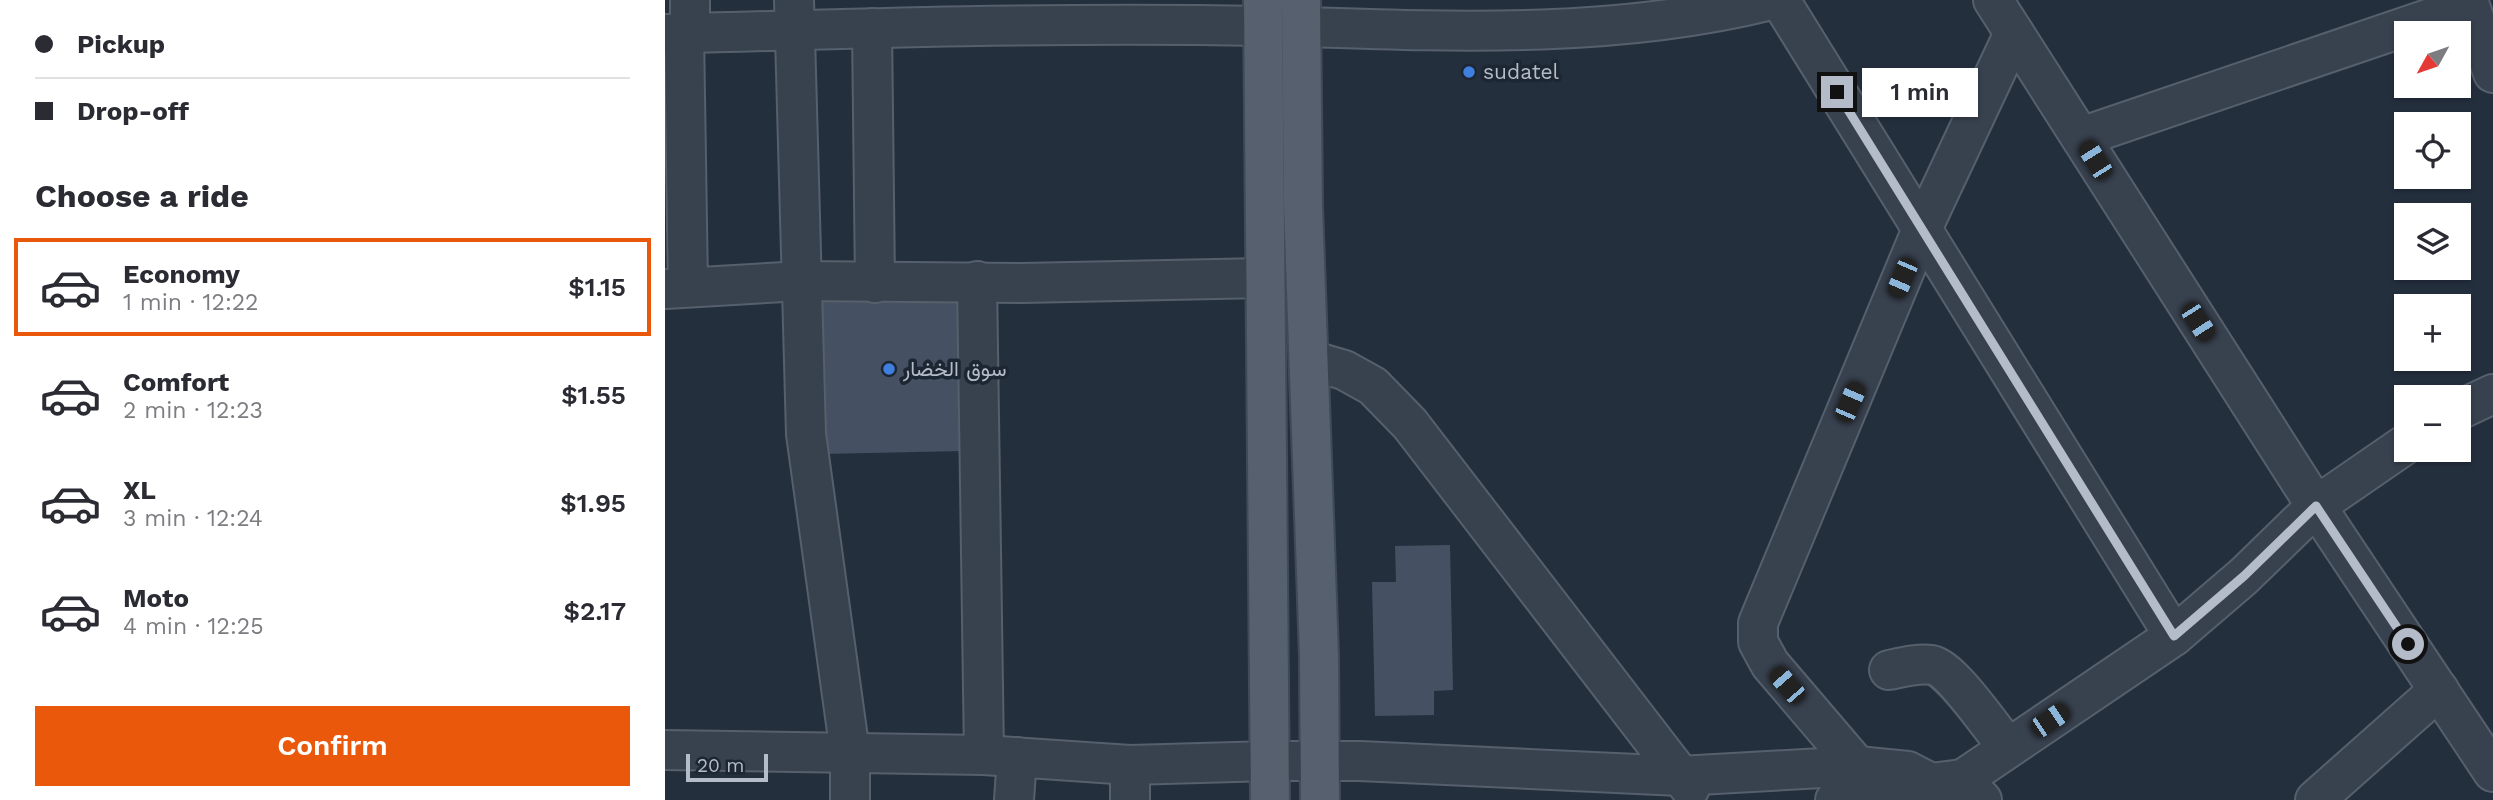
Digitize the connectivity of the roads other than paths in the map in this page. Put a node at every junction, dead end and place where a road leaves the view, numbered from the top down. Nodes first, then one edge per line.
1 (1771, 0) edge
2 (1780, 0) edge
3 (1993, 0) edge
4 (2469, 2) edge
5 (1132, 12) edge
6 (1263, 13) edge
7 (1301, 13) edge
8 (794, 15) edge
9 (894, 18) edge
10 (682, 25) edge
11 (2014, 33) junction
12 (2493, 73) edge
13 (2081, 137) junction
14 (1922, 229) junction
15 (1265, 278) junction
16 (802, 281) junction
17 (977, 281) junction
18 (875, 283) junction
19 (677, 288) edge
20 (1310, 360) junction
21 (2493, 394) edge
22 (2471, 404) edge
23 (2394, 452) edge
24 (2316, 506) junction
25 (2174, 636) junction
26 (1889, 670) dead end
27 (2439, 690) junction
28 (2008, 748) junction
29 (665, 750) edge
30 (850, 753) junction
31 (1001, 756) junction
32 (1270, 761) junction
33 (1321, 762) junction
34 (1857, 766) junction
35 (2493, 772) edge
36 (1130, 783) edge
37 (1690, 788) edge
38 (1952, 791) edge
39 (850, 800) edge
40 (1014, 800) edge
41 (1270, 800) edge
42 (1320, 800) edge
43 (1835, 800) edge
44 (2315, 800) edge

1 - 7 street
2 - 14 street
3 - 11 street
4 - 12 street
4 - 13 street
5 - 6 street
5 - 9 street
6 - 15 main road
7 - 20 main road
8 - 9 street
8 - 10 street
8 - 16 street
9 - 18 street
10 - 19 street
11 - 13 street
11 - 14 street
13 - 24 street
14 - 25 street
14 - 34 street
15 - 17 street
15 - 32 main road
16 - 18 street
16 - 19 street
16 - 30 street
17 - 18 street
17 - 31 street
20 - 33 main road
20 - 37 street
21 - 22 street
23 - 24 street
24 - 25 street
24 - 27 street
25 - 28 street
26 - 28 street
27 - 35 street
27 - 44 street
28 - 38 street
29 - 30 street
30 - 31 street
30 - 39 street
31 - 36 street
31 - 40 street
32 - 33 street
32 - 36 street
32 - 41 main road
33 - 37 street
33 - 42 main road
34 - 37 street
34 - 38 street
38 - 43 street

